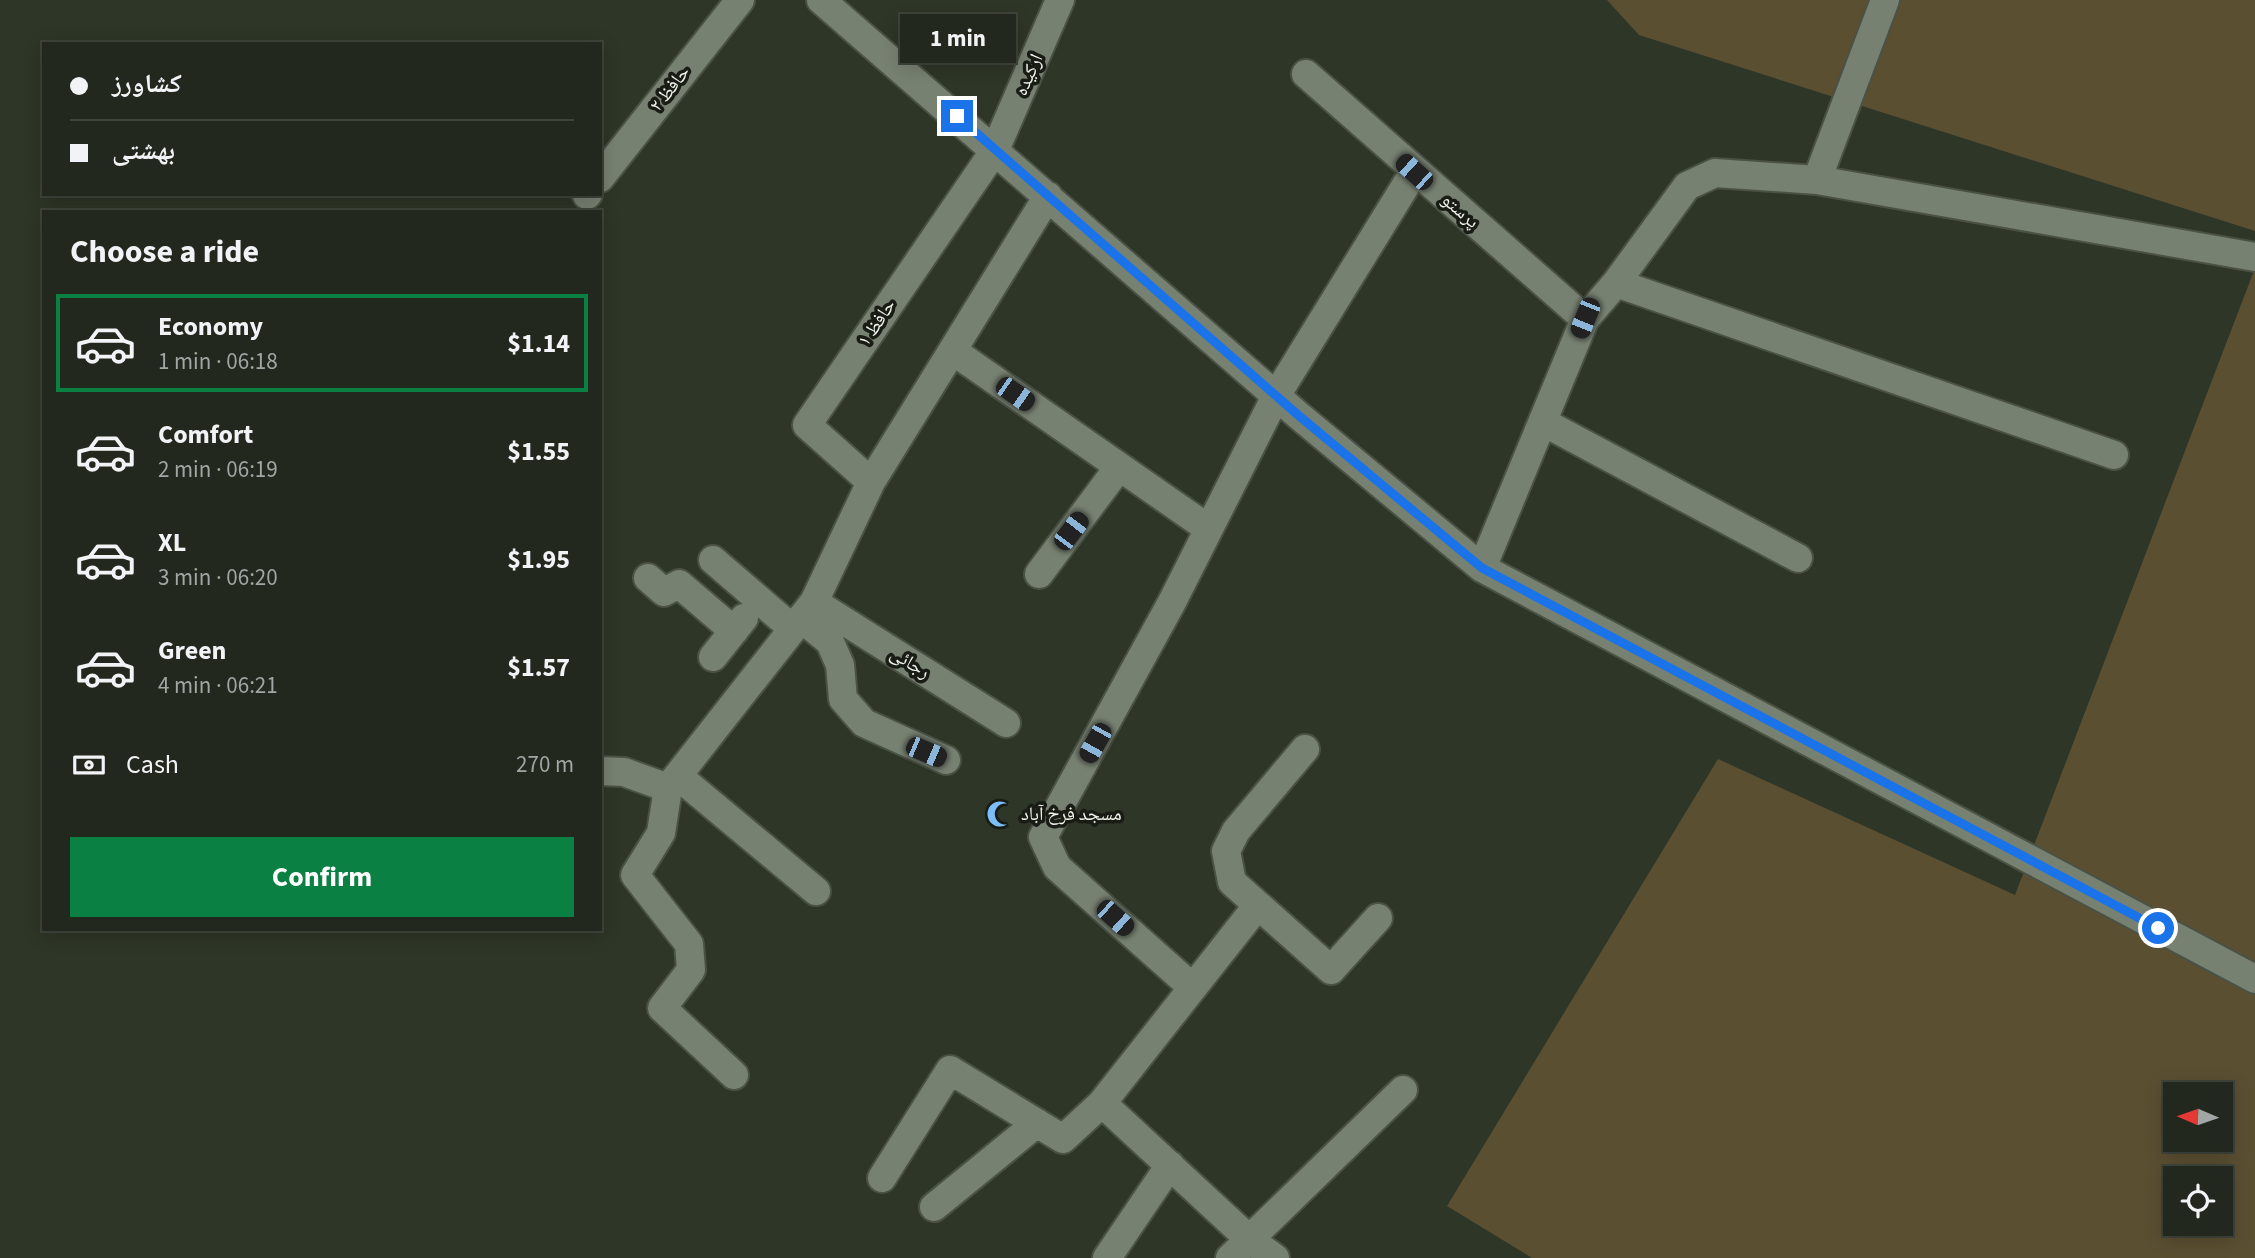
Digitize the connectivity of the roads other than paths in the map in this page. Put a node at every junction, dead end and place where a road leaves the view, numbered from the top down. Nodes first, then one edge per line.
1 (740, 0) edge
2 (821, 0) edge
3 (1060, 0) edge
4 (1885, 0) edge
5 (1306, 74) dead end
6 (995, 150) junction
7 (1414, 172) junction
8 (602, 176) edge
9 (1817, 180) junction
10 (1048, 197) junction
11 (2252, 250) edge
12 (1616, 284) junction
13 (1585, 318) junction
14 (953, 351) junction
15 (1276, 396) junction
16 (1543, 422) junction
17 (2114, 455) dead end
18 (1119, 467) junction
19 (871, 482) junction
20 (1209, 529) junction
21 (1798, 558) dead end
22 (713, 560) dead end
23 (1482, 568) junction
24 (1039, 574) dead end
25 (648, 578) dead end
26 (759, 599) junction
27 (803, 616) junction
28 (734, 631) junction
29 (713, 657) dead end
30 (1006, 723) dead end
31 (1305, 749) dead end
32 (946, 760) dead end
33 (602, 771) edge
34 (673, 782) junction
35 (816, 891) dead end
36 (1258, 905) junction
37 (1378, 918) dead end
38 (2255, 979) edge
39 (1192, 987) junction
40 (734, 1075) dead end
41 (1403, 1090) dead end
42 (1102, 1103) junction
43 (1037, 1123) junction
44 (1170, 1165) junction
45 (882, 1178) dead end
46 (934, 1207) dead end
47 (1240, 1248) edge
48 (1107, 1258) edge
49 (1275, 1258) edge

1 - 8 street, حافظ ۲
2 - 6 street
3 - 6 street, ارکیده
4 - 9 street
5 - 7 street, پرستو
6 - 10 street
6 - 19 street, حافظ ۱
7 - 13 street, پرستو
7 - 15 street
9 - 11 street
9 - 12 street
10 - 14 street
10 - 15 street
12 - 13 street
12 - 17 street
13 - 16 street
14 - 18 street
14 - 19 street
15 - 20 street
15 - 23 street
16 - 21 street
16 - 23 street
18 - 20 street
18 - 24 street
19 - 27 street
20 - 39 street
22 - 26 street
23 - 38 street
25 - 28 street
26 - 27 street
26 - 28 street
27 - 30 street, رجائی
27 - 32 street
27 - 34 street
28 - 29 street
31 - 36 street
33 - 34 street
34 - 35 street
34 - 40 street
36 - 37 street
36 - 39 street
39 - 42 street
41 - 47 street
42 - 43 street
42 - 44 street
43 - 45 street
43 - 46 street
44 - 47 street
44 - 48 street
47 - 49 street

